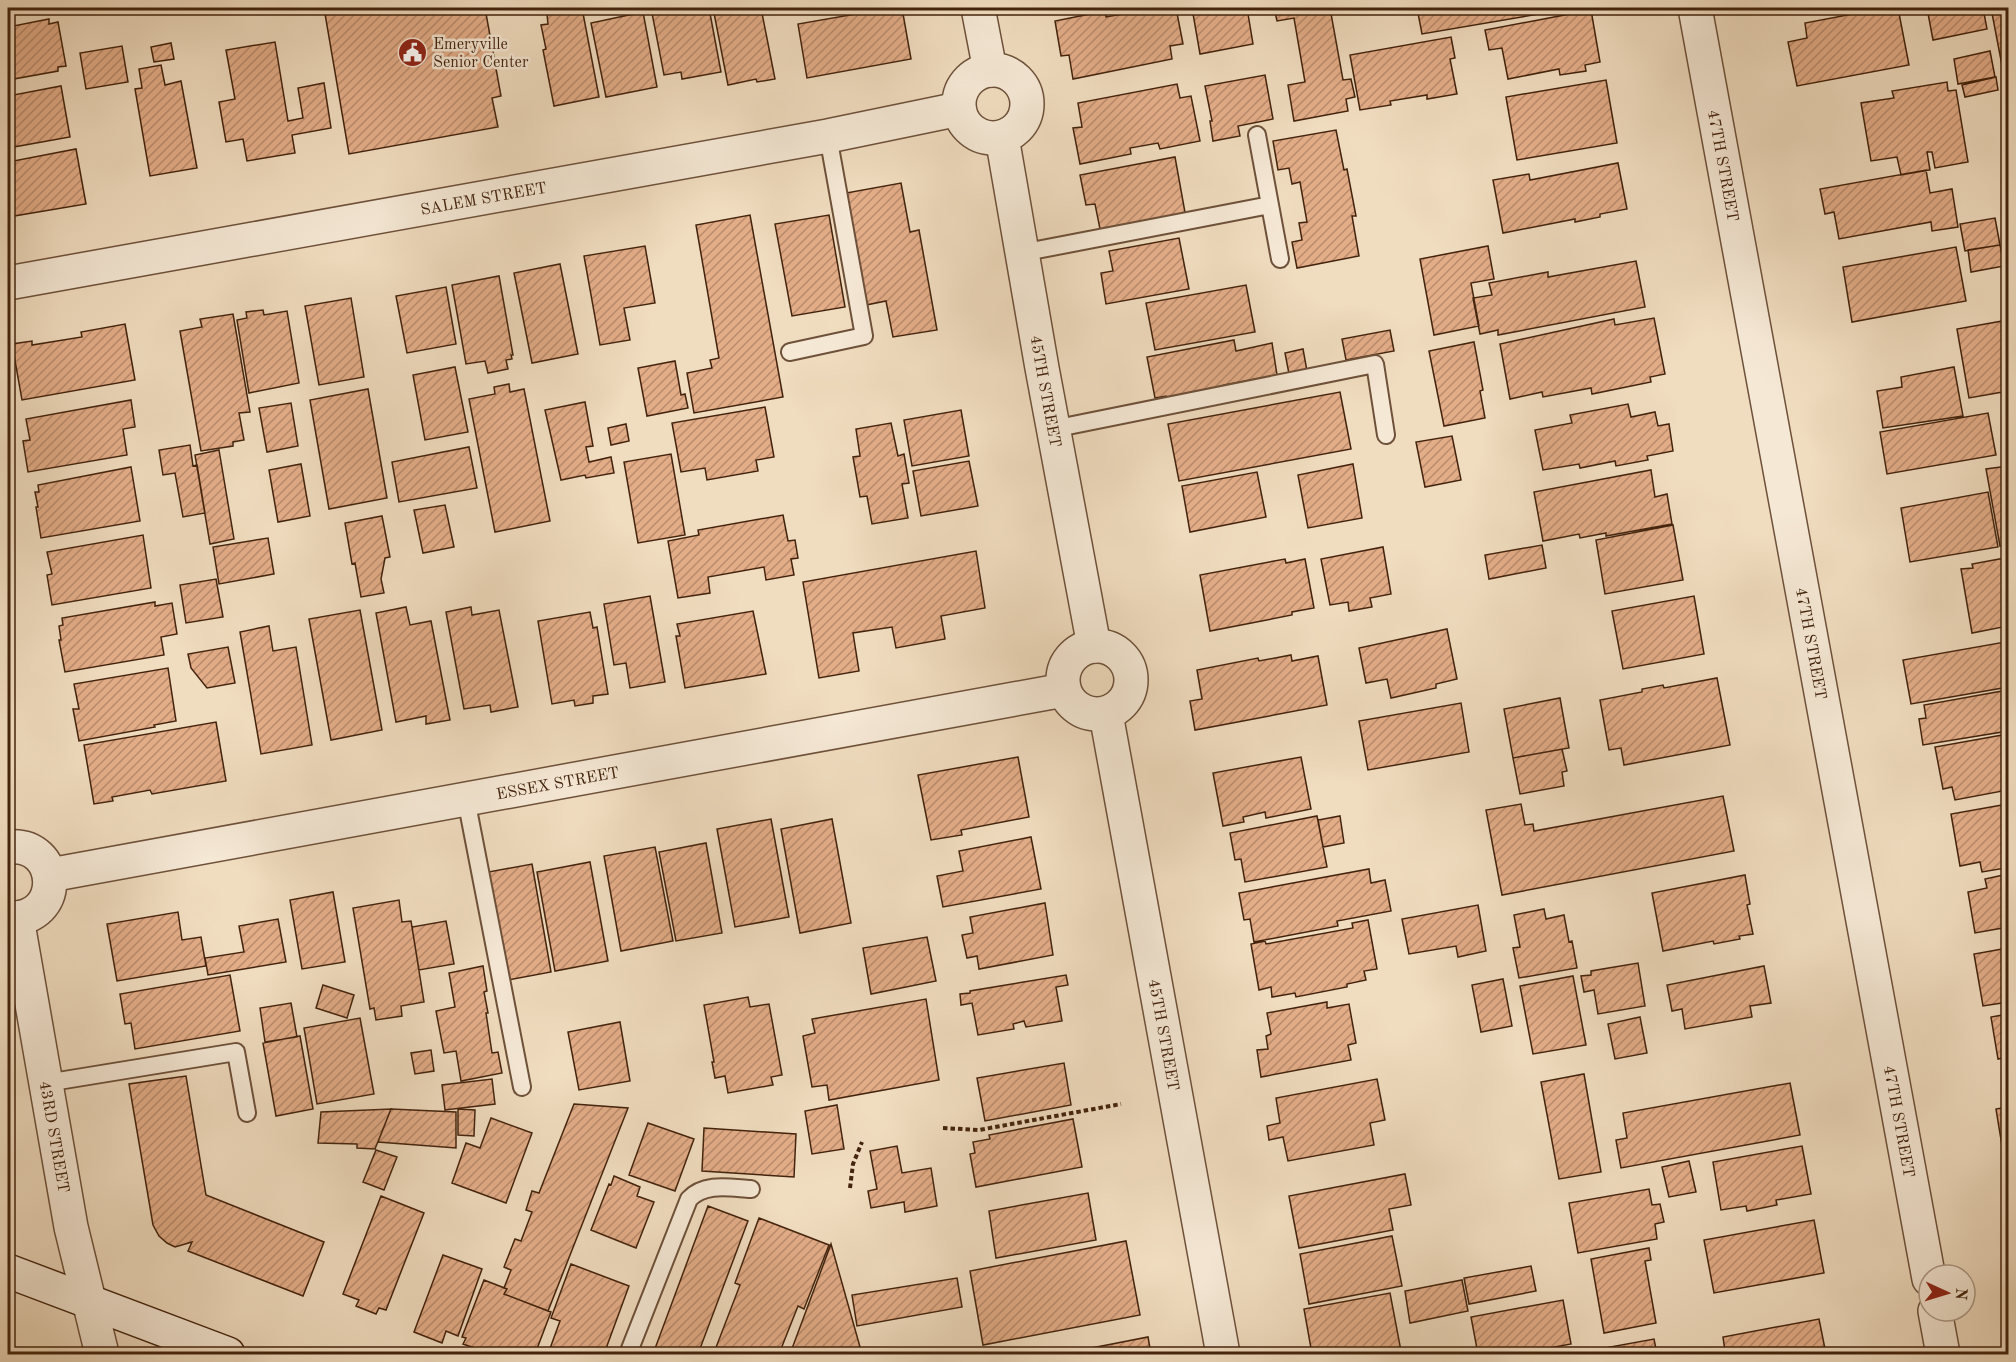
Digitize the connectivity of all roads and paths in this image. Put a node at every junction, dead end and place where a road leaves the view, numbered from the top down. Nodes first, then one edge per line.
1 (978, 8) edge
2 (1695, 8) edge
3 (990, 70) junction
4 (959, 109) junction
5 (1257, 135) dead end
6 (828, 136) junction
7 (1002, 137) junction
8 (1270, 205) junction
9 (1021, 253) junction
10 (1280, 259) dead end
11 (8, 283) edge
12 (790, 352) dead end
13 (1053, 429) junction
14 (1386, 435) dead end
15 (1094, 645) junction
16 (1064, 690) junction
17 (1106, 714) junction
18 (466, 799) junction
19 (8, 847) edge
20 (50, 875) junction
21 (12, 918) edge
22 (46, 1083) junction
23 (522, 1087) dead end
24 (1122, 1104) dead end
25 (247, 1113) dead end
26 (943, 1128) dead end
27 (862, 1142) dead end
28 (850, 1188) dead end
29 (751, 1189) dead end
30 (1926, 1263) edge
31 (8, 1271) edge
32 (90, 1301) junction
33 (1937, 1323) edge
34 (102, 1354) edge
35 (228, 1354) edge
36 (628, 1354) edge
37 (1223, 1354) edge
38 (1943, 1354) edge

1 - 3 street
2 - 30 street, 47TH STREET
3 - 4 street
3 - 7 street
4 - 6 street, SALEM STREET
4 - 7 street
5 - 8 lane
6 - 11 street, SALEM STREET
6 - 12 lane
7 - 9 street, 45TH STREET
8 - 9 lane
8 - 10 lane
9 - 13 street, 45TH STREET
13 - 14 lane
13 - 15 street, 45TH STREET
15 - 16 street
15 - 17 street
16 - 17 street
16 - 18 street, ESSEX STREET
17 - 37 street, 45TH STREET
18 - 20 street, ESSEX STREET
18 - 23 lane
19 - 20 street
20 - 21 street
21 - 22 street, 43RD STREET
22 - 25 lane
22 - 32 street, 43RD STREET
24 - 26 path
27 - 28 path
29 - 36 lane
31 - 32 street
32 - 34 street, 43RD STREET
32 - 35 street
33 - 38 street

